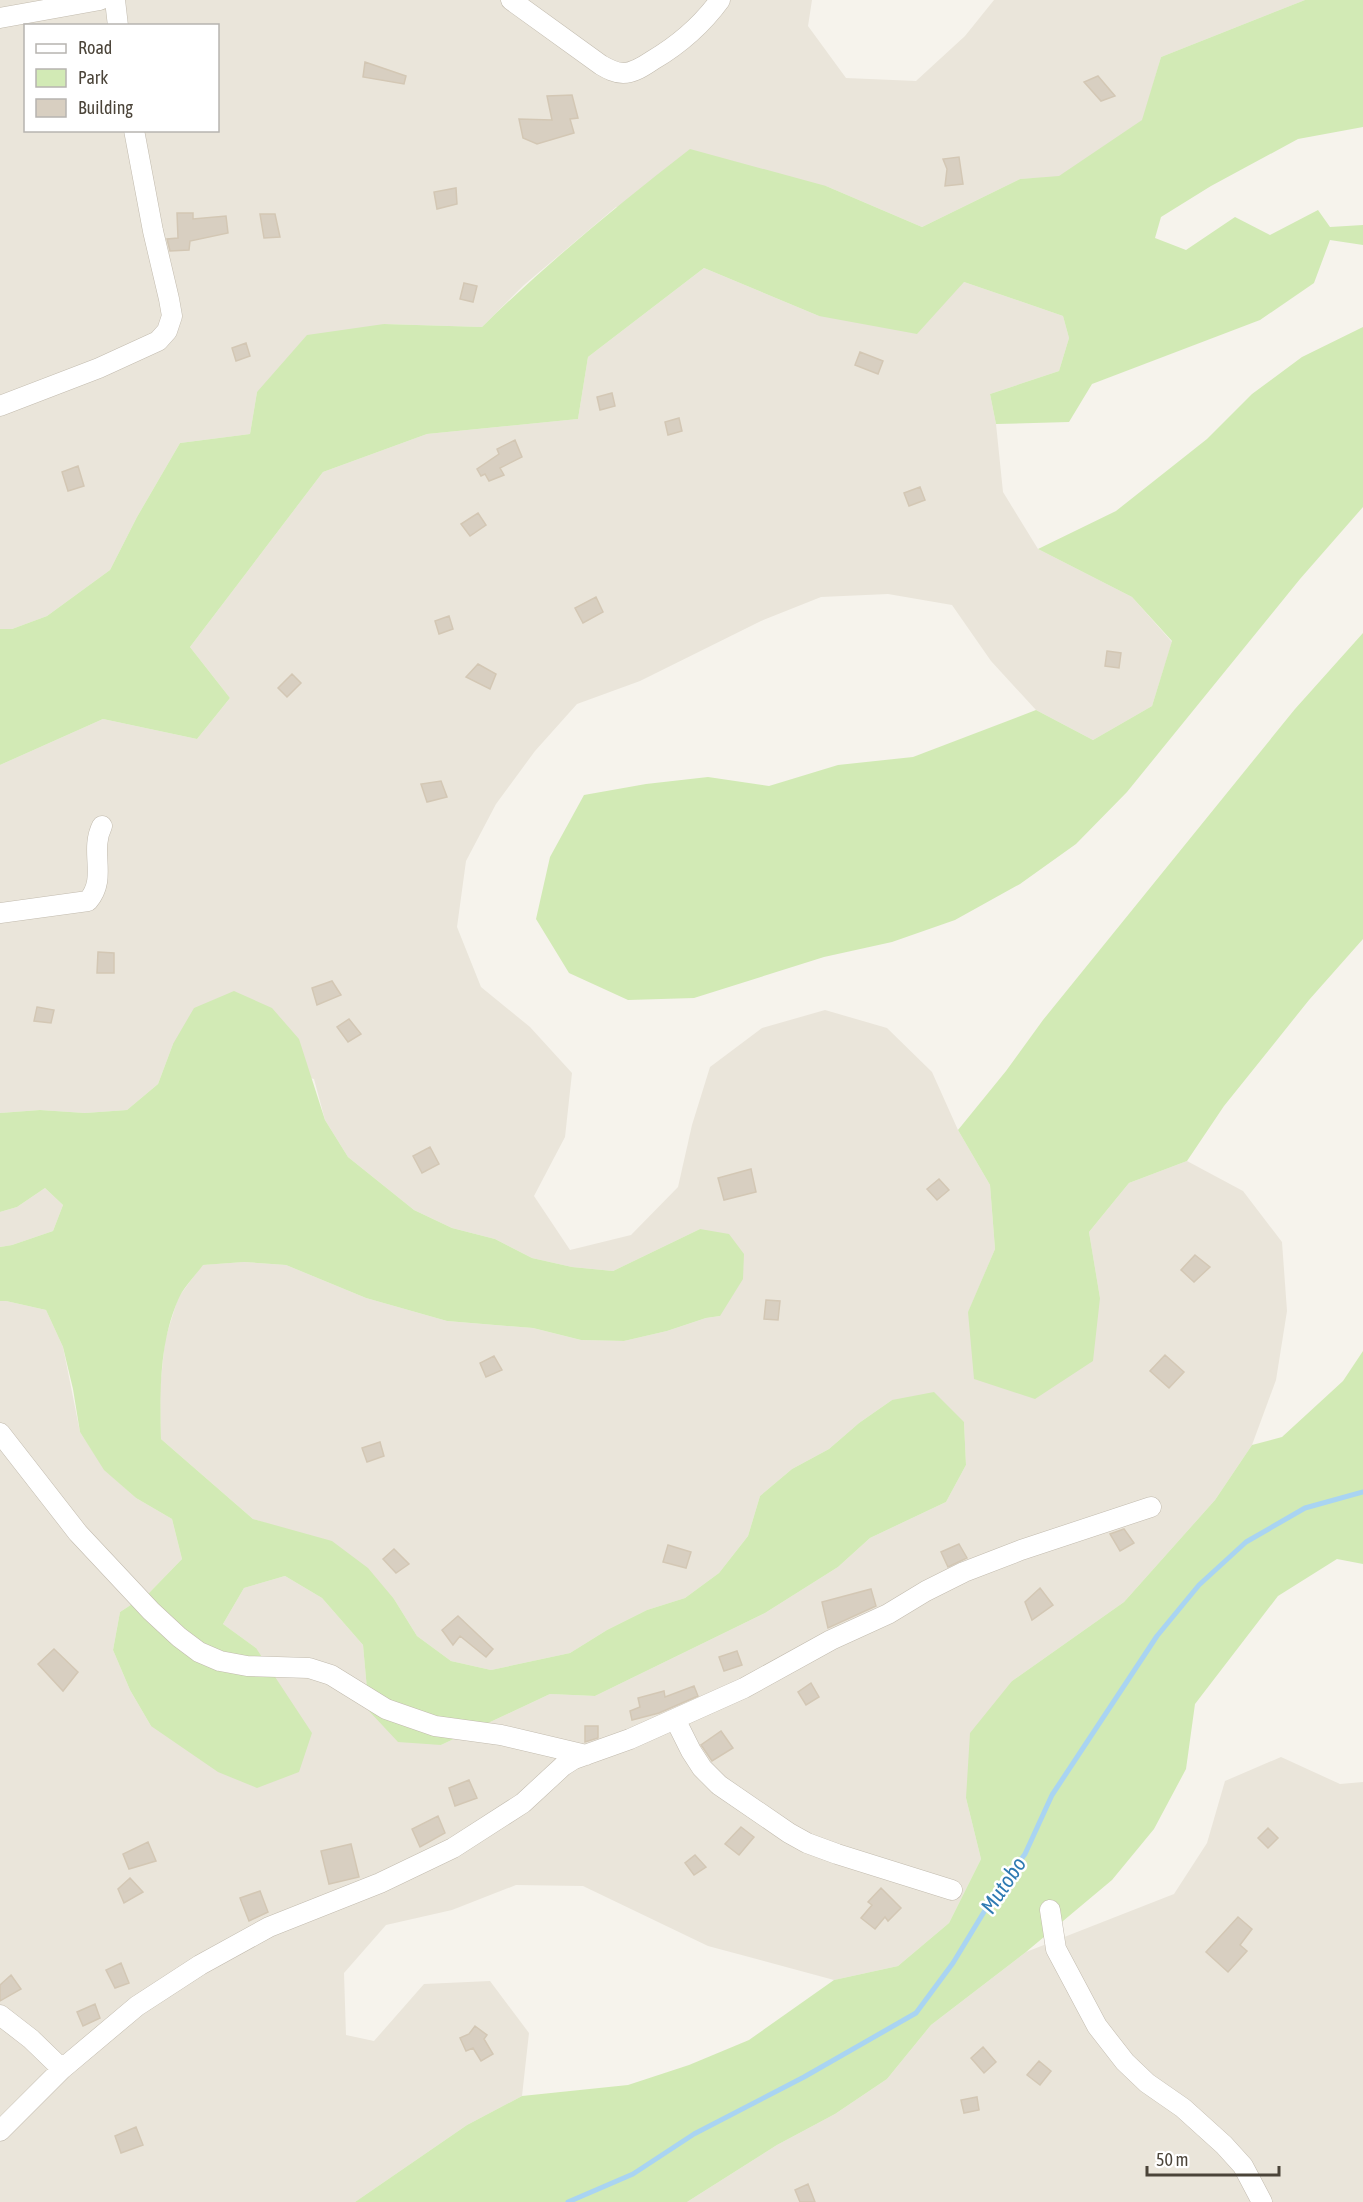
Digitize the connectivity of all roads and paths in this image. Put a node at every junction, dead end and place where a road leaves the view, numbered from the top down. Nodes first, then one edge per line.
1 (100, 0) edge
2 (115, 0) edge
3 (511, 0) edge
4 (720, 0) edge
5 (0, 18) edge
6 (118, 24) edge
7 (134, 132) edge
8 (0, 406) edge
9 (102, 826) dead end
10 (0, 913) edge
11 (0, 1433) edge
12 (1151, 1506) dead end
13 (675, 1719) junction
14 (586, 1755) junction
15 (952, 1890) dead end
16 (1050, 1910) dead end
17 (0, 2015) edge
18 (62, 2069) junction
19 (0, 2131) edge
20 (1262, 2202) edge

1 - 5 street
2 - 6 street
3 - 4 street
7 - 8 street
9 - 10 street
11 - 14 street
12 - 13 street
13 - 14 street
13 - 15 street
14 - 18 street
16 - 20 street
17 - 18 street
18 - 19 street

